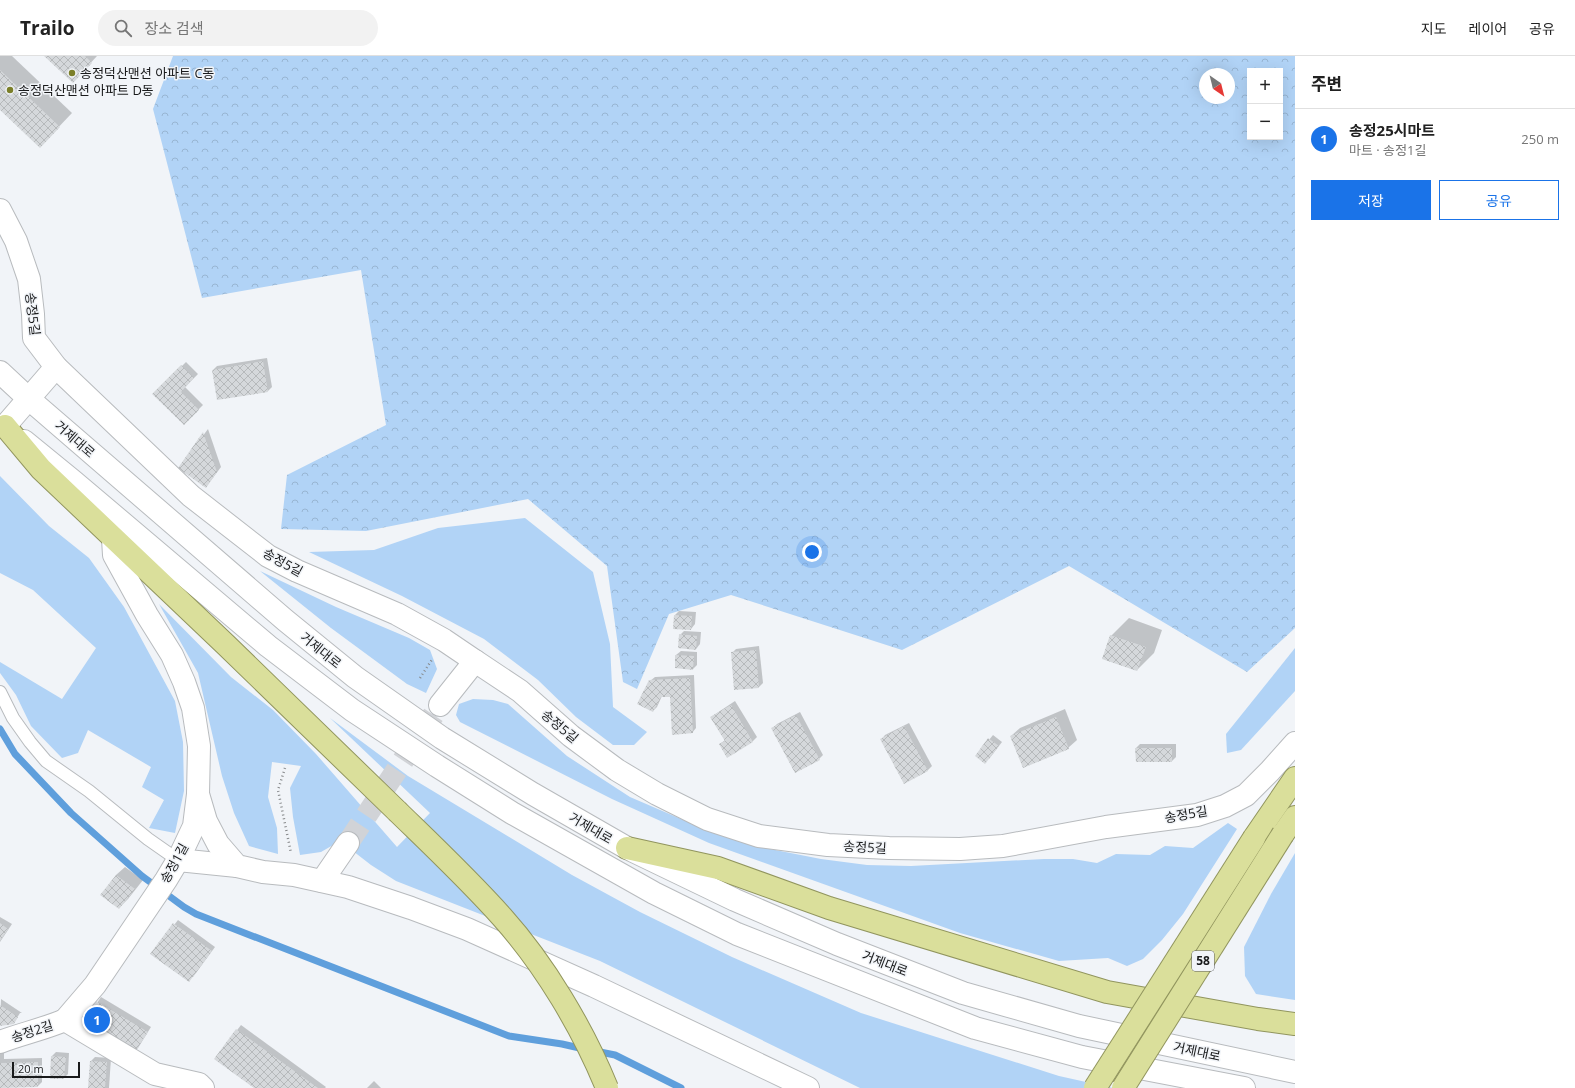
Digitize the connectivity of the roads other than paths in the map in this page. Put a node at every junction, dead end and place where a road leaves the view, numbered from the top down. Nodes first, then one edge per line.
1 (0, 210) edge
2 (56, 367) junction
3 (0, 372) edge
4 (29, 399) junction
5 (3, 423) edge
6 (114, 540) junction
7 (476, 661) junction
8 (0, 692) edge
9 (440, 705) tunnel mouth
10 (1295, 743) edge
11 (1295, 778) edge
12 (198, 794) junction
13 (1289, 825) edge
14 (348, 843) tunnel mouth
15 (627, 848) junction
16 (178, 860) junction
17 (237, 866) junction
18 (322, 881) junction
19 (64, 1020) junction
20 (1295, 1024) edge
21 (0, 1042) edge
22 (1295, 1072) edge
23 (203, 1088) edge
24 (607, 1088) edge
25 (808, 1088) edge
26 (1095, 1088) edge
27 (1123, 1088) edge
28 (1244, 1088) edge

1 - 2 street, 송정5길
2 - 4 street
2 - 7 street, 송정5길
3 - 4 street, 거제대로
4 - 5 street
4 - 15 street, 거제대로
5 - 6 highway
5 - 28 street, 거제대로
6 - 12 street, 송정1길
6 - 24 highway, bridge
7 - 9 street
7 - 10 street, 송정5길
8 - 16 lane
11 - 26 highway, 58, bridge
12 - 16 street, 송정1길
12 - 17 street
13 - 27 highway, 58, bridge
14 - 18 street
15 - 20 highway
15 - 22 street, 거제대로
16 - 17 street
16 - 19 street, 송정1길
17 - 18 street
18 - 25 street
19 - 21 street, 송정2길
19 - 23 street

